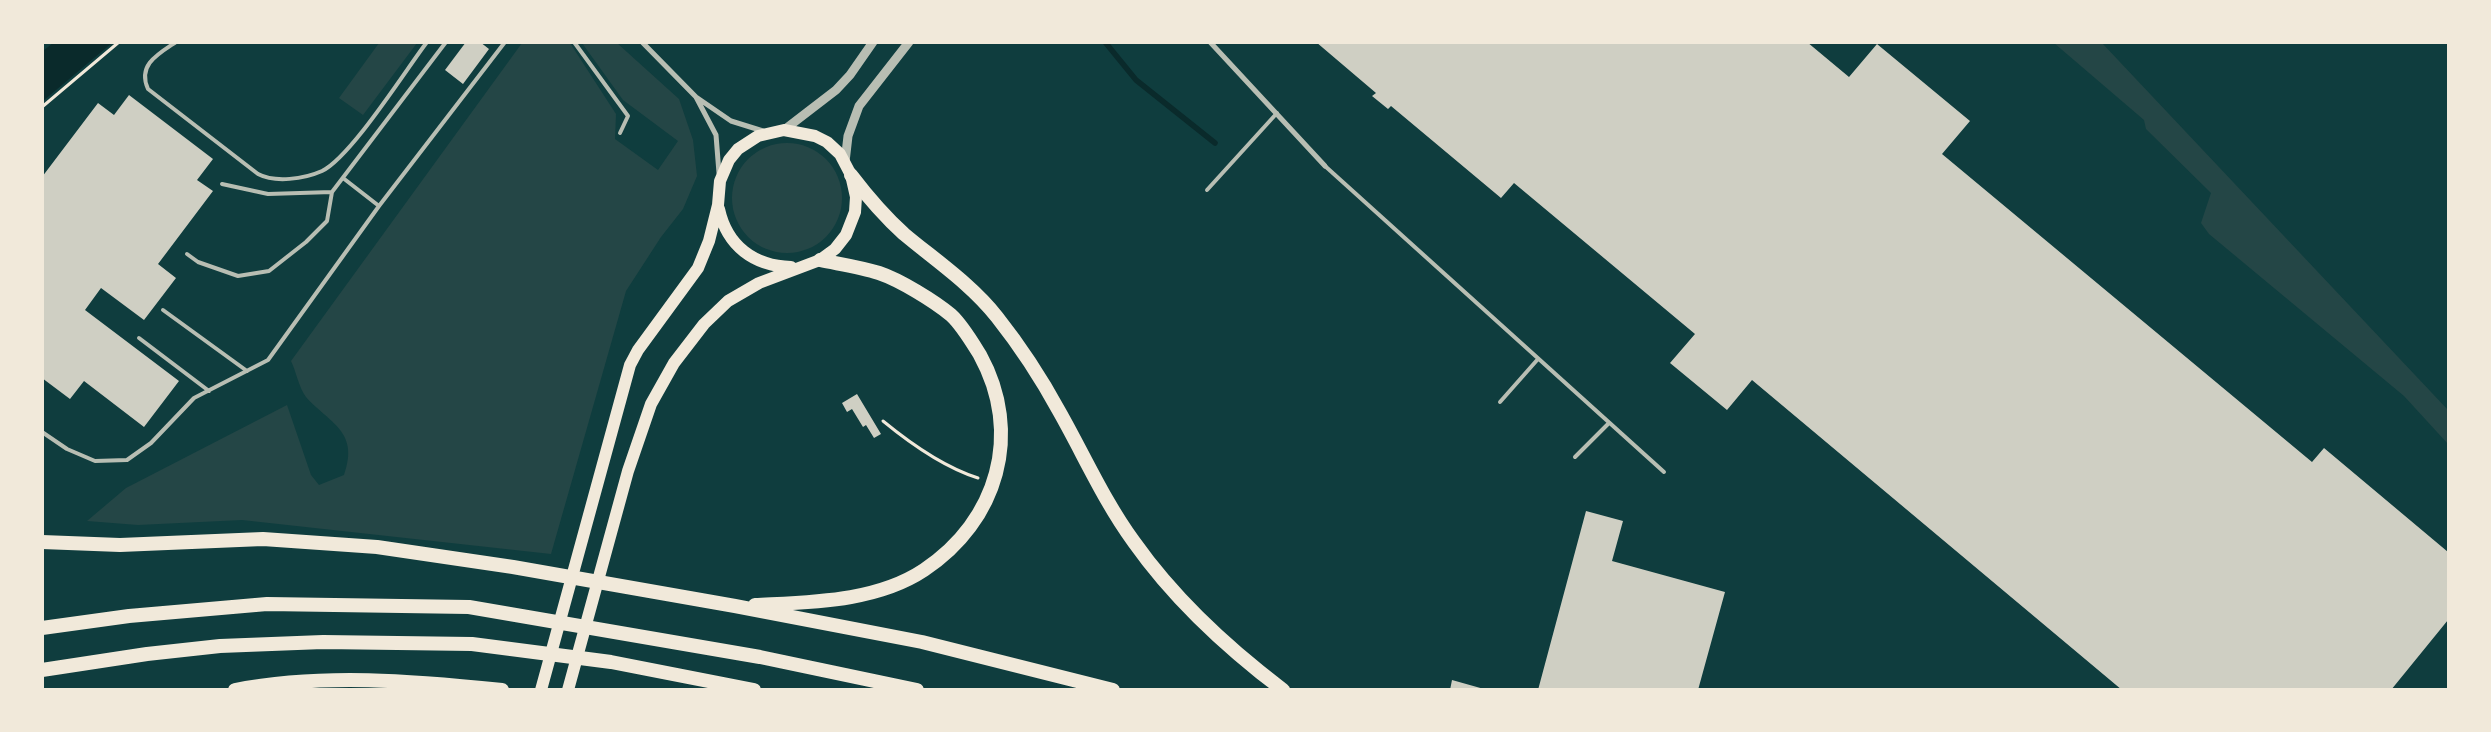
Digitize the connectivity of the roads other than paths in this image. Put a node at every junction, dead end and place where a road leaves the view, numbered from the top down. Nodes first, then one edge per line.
1 (176, 42) edge
2 (427, 42) edge
3 (446, 42) edge
4 (505, 42) edge
5 (574, 42) edge
6 (642, 42) edge
7 (873, 42) edge
8 (909, 42) edge
9 (1210, 42) edge
10 (696, 97) junction
11 (1277, 114) junction
12 (784, 130) junction
13 (620, 133) dead end
14 (768, 133) junction
15 (845, 162) junction
16 (1325, 166) joint
17 (852, 175) junction
18 (343, 178) junction
19 (720, 181) junction
20 (222, 184) dead end
21 (1208, 190) dead end
22 (332, 192) junction
23 (718, 204) junction
24 (379, 206) junction
25 (187, 254) dead end
26 (820, 260) junction
27 (796, 267) junction
28 (163, 310) dead end
29 (139, 338) dead end
30 (1538, 359) junction
31 (247, 371) junction
32 (209, 391) junction
33 (1500, 402) dead end
34 (1609, 423) junction
35 (42, 432) edge
36 (1575, 457) dead end
37 (1664, 472) dead end
38 (42, 542) edge
39 (734, 606) junction
40 (42, 628) edge
41 (42, 670) edge
42 (236, 690) edge
43 (502, 690) edge
44 (541, 690) edge
45 (568, 690) edge
46 (754, 690) edge
47 (917, 690) edge
48 (1113, 690) edge
49 (1283, 690) edge

1 - 2 lane
3 - 18 lane
4 - 24 lane
5 - 13 lane
6 - 10 street
7 - 12 street
8 - 15 street
9 - 11 street
10 - 14 street
10 - 19 street
11 - 16 street
11 - 21 lane
12 - 14 main road
12 - 15 main road
14 - 19 main road
15 - 17 main road
16 - 30 lane
17 - 26 main road
17 - 49 highway
18 - 22 lane
18 - 24 lane
19 - 23 main road
20 - 22 lane
22 - 25 lane
23 - 27 main road
23 - 44 main road
24 - 31 lane
26 - 27 main road
26 - 39 highway
27 - 45 main road
28 - 31 lane
29 - 32 lane
30 - 33 lane
30 - 34 lane
31 - 32 lane
32 - 35 lane
34 - 36 lane
34 - 37 lane
38 - 39 highway
39 - 48 highway
40 - 47 highway
41 - 46 highway
42 - 43 highway

